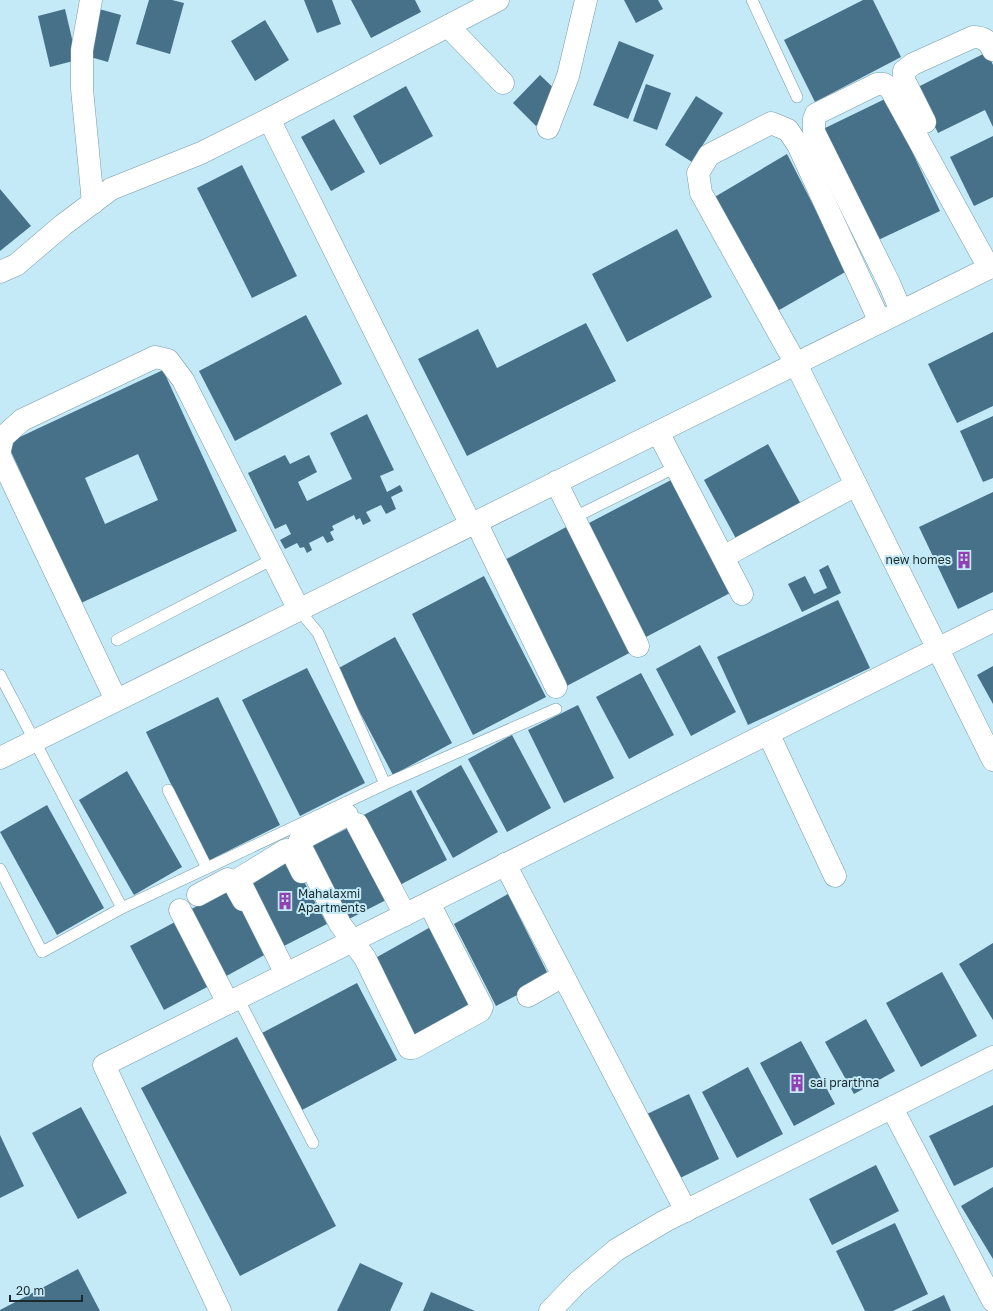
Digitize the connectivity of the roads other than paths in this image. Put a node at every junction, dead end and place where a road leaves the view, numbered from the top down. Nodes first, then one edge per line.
1 (91, 0) edge
2 (498, 0) edge
3 (586, 0) edge
4 (752, 0) edge
5 (448, 26) junction
6 (993, 50) edge
7 (503, 84) dead end
8 (796, 97) dead end
9 (269, 119) junction
10 (548, 128) dead end
11 (92, 203) junction
12 (992, 264) edge
13 (0, 272) edge
14 (901, 312) junction
15 (880, 322) junction
16 (796, 364) junction
17 (665, 429) junction
18 (0, 450) edge
19 (0, 456) edge
20 (676, 467) junction
21 (560, 480) junction
22 (856, 485) junction
23 (581, 514) junction
24 (474, 523) junction
25 (734, 551) junction
26 (273, 560) junction
27 (299, 610) junction
28 (993, 621) edge
29 (117, 640) dead end
30 (937, 648) junction
31 (0, 675) edge
32 (556, 687) dead end
33 (116, 700) junction
34 (556, 709) dead end
35 (768, 733) junction
36 (34, 741) junction
37 (0, 758) edge
38 (993, 760) edge
39 (385, 784) junction
40 (168, 790) dead end
41 (505, 864) junction
42 (207, 868) junction
43 (0, 869) edge
44 (834, 876) dead end
45 (198, 895) dead end
46 (433, 900) junction
47 (122, 908) junction
48 (180, 910) dead end
49 (406, 914) junction
50 (347, 944) junction
51 (284, 975) junction
52 (563, 976) junction
53 (528, 996) dead end
54 (233, 1000) junction
55 (491, 1010) dead end
56 (993, 1057) edge
57 (892, 1108) junction
58 (313, 1143) dead end
59 (686, 1211) junction
60 (993, 1301) edge
61 (220, 1311) edge
62 (550, 1311) edge

1 - 11 street
2 - 5 street
3 - 10 street
4 - 8 lane
5 - 7 street
5 - 9 street
6 - 12 street
9 - 11 street
9 - 24 street
11 - 13 street
12 - 14 street
12 - 14 street
14 - 15 street
15 - 16 street
15 - 16 street
16 - 17 street
16 - 22 street
17 - 20 street
17 - 21 street
17 - 25 street
18 - 26 street
19 - 33 street
20 - 23 lane
20 - 25 street
21 - 23 street
21 - 23 street
21 - 24 street
22 - 25 street
22 - 30 street
24 - 27 street
24 - 32 street
26 - 27 street
26 - 29 lane
27 - 33 street
27 - 39 lane
28 - 30 street
30 - 35 street
30 - 38 street
31 - 36 lane
33 - 36 street
34 - 39 lane
35 - 41 street
35 - 44 street
36 - 37 street
36 - 47 lane
39 - 42 lane
40 - 42 lane
41 - 46 street
41 - 52 street
42 - 47 lane
43 - 47 lane
45 - 51 street
46 - 49 street
46 - 50 street
46 - 55 street
48 - 54 street
49 - 50 street
49 - 50 street
50 - 51 street
50 - 51 street
51 - 54 street
52 - 53 street
52 - 59 street
54 - 58 lane
54 - 61 street
56 - 57 street
57 - 59 street
57 - 60 street
59 - 62 street

